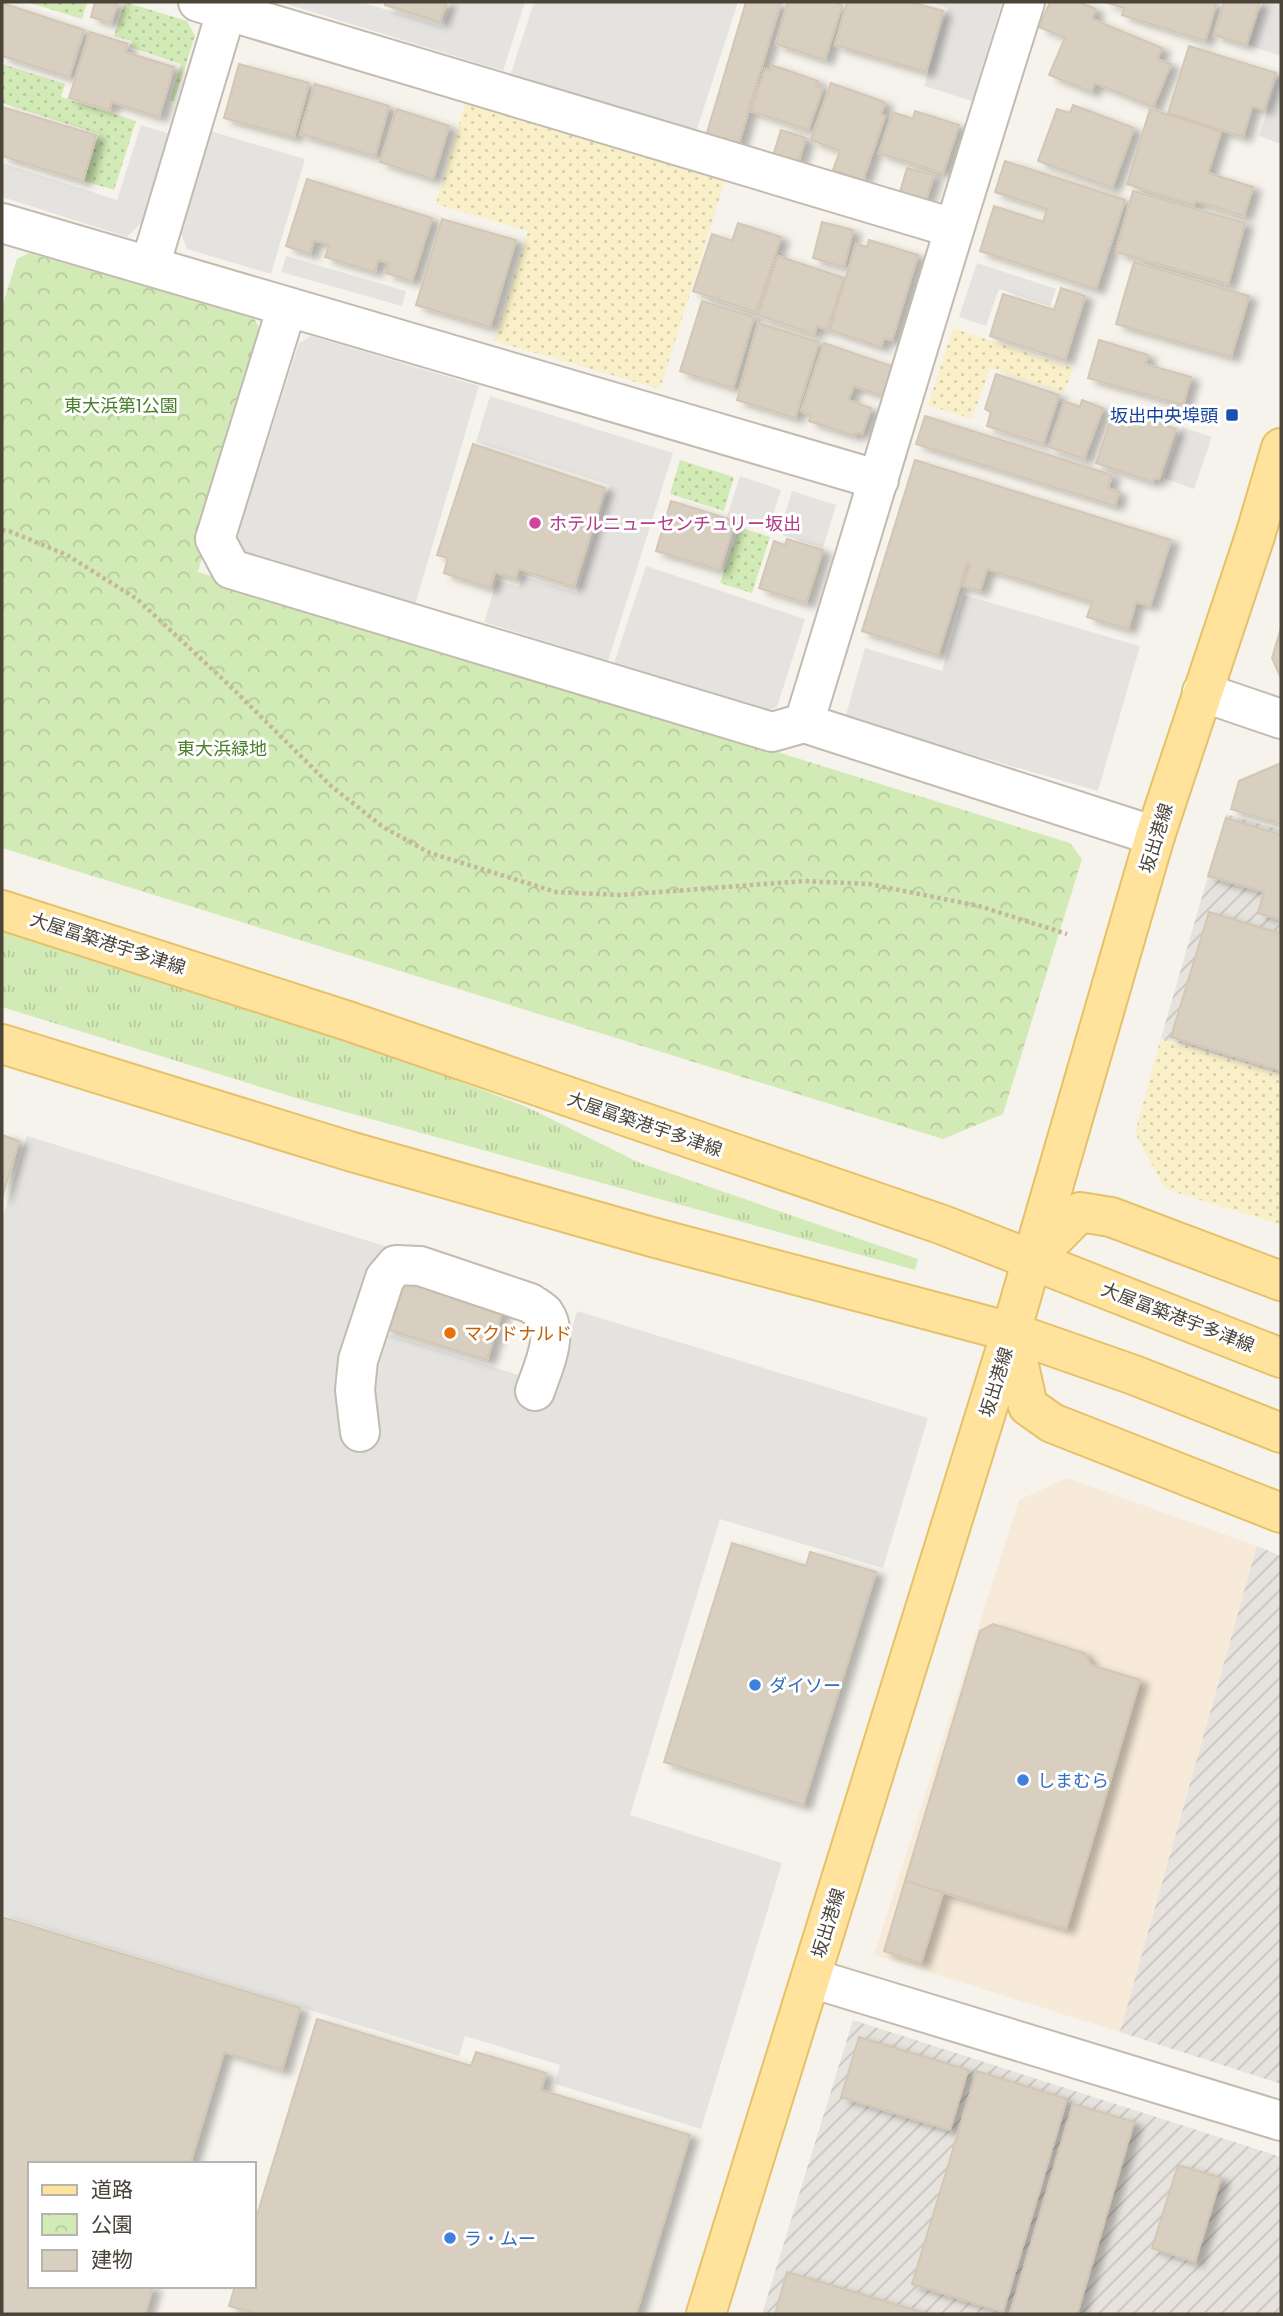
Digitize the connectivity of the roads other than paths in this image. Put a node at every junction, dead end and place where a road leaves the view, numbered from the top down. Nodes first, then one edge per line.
1 (1025, 2) edge
2 (218, 5) edge
3 (2, 225) edge
4 (953, 228) junction
5 (150, 266) junction
6 (286, 307) junction
7 (1281, 448) edge
8 (879, 480) junction
9 (1202, 692) junction
10 (1281, 719) edge
11 (804, 723) junction
12 (1156, 836) junction
13 (2, 910) edge
14 (2, 1044) edge
15 (1032, 1259) junction
16 (1281, 1281) edge
17 (1011, 1332) junction
18 (1281, 1358) edge
19 (535, 1391) dead end
20 (360, 1432) dead end
21 (1281, 1433) edge
22 (1281, 1513) edge
23 (811, 1978) junction
24 (1281, 2121) edge
25 (706, 2314) edge

1 - 4 street
2 - 4 street
2 - 5 street
3 - 5 street
4 - 8 street
5 - 6 street
6 - 8 street
6 - 11 street
7 - 9 main road, 坂出港線
8 - 11 street
9 - 10 street
9 - 12 main road, 坂出港線
11 - 12 street
12 - 15 main road, 坂出港線
13 - 15 main road, 大屋冨築港宇多津線
14 - 17 main road
15 - 16 main road
15 - 17 main road, 坂出港線
15 - 18 main road, 大屋冨築港宇多津線
17 - 21 main road
17 - 22 main road
17 - 23 main road, 坂出港線
19 - 20 street
23 - 24 street
23 - 25 main road, 坂出港線

